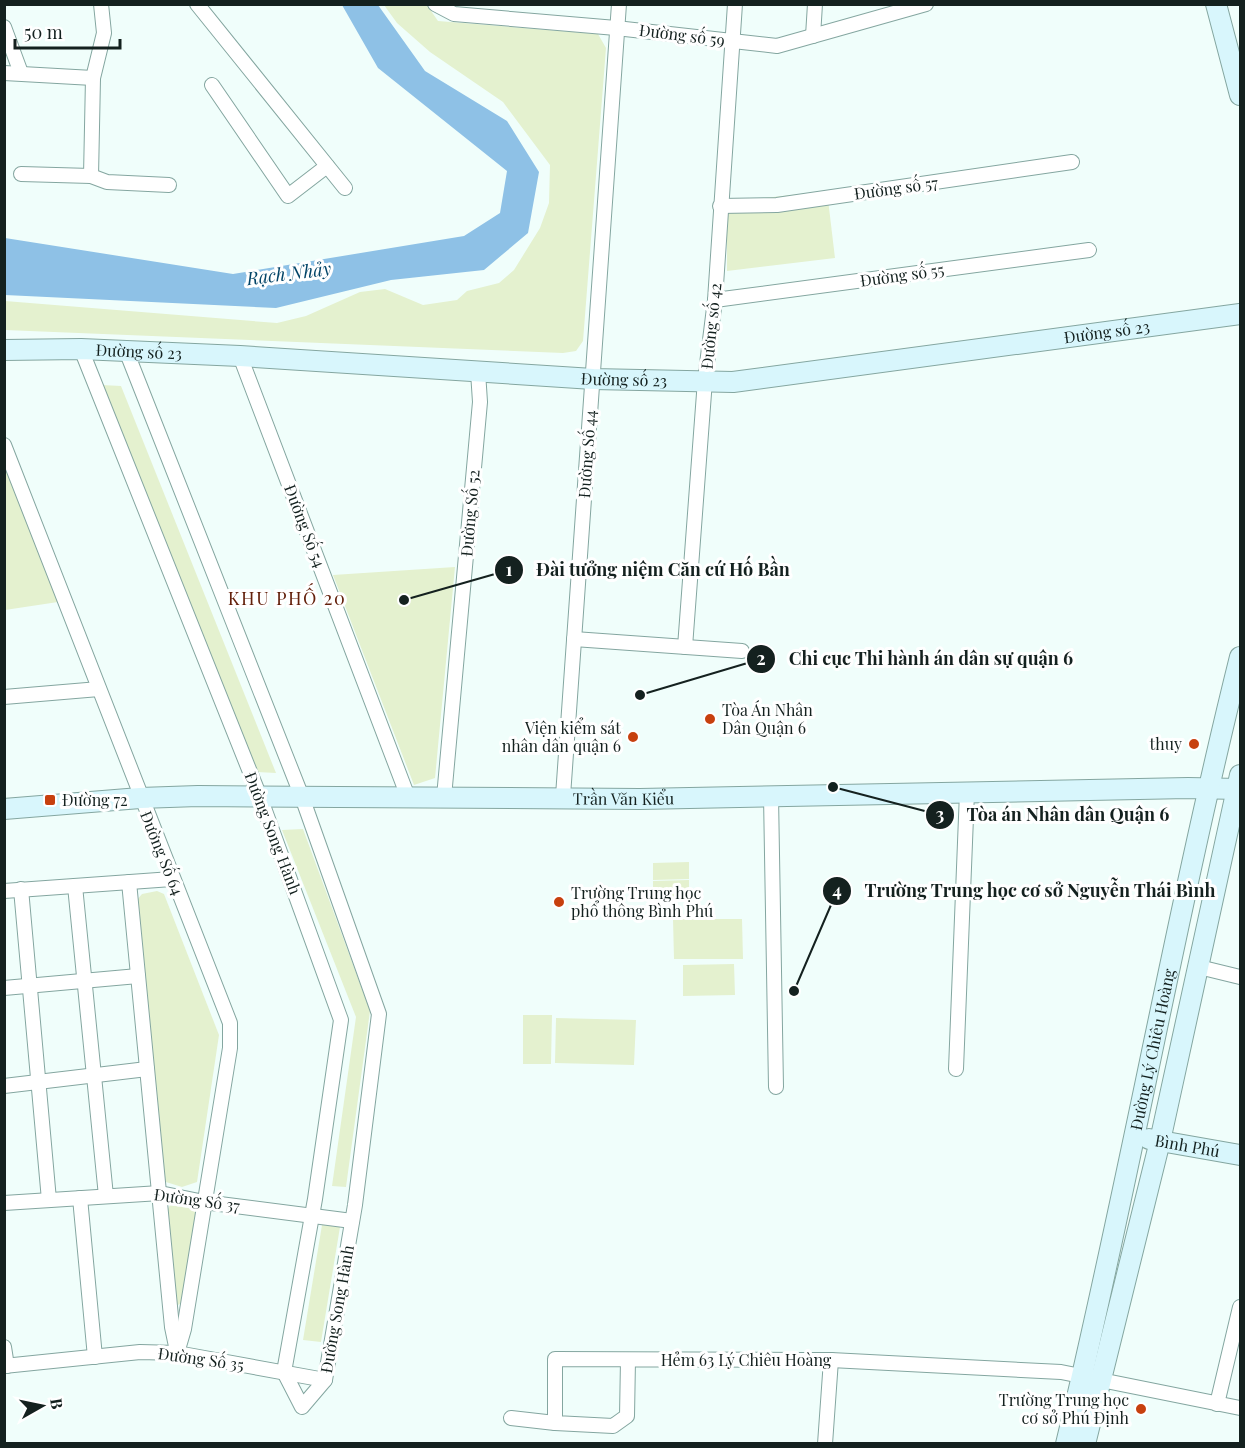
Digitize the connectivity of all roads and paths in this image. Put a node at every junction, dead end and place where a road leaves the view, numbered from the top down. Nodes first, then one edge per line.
1 (101, 4) edge
2 (197, 4) edge
3 (435, 4) edge
4 (619, 4) edge
5 (735, 4) edge
6 (815, 4) edge
7 (926, 4) edge
8 (1216, 4) edge
9 (4, 27) edge
10 (616, 28) junction
11 (813, 36) junction
12 (731, 41) junction
13 (4, 73) edge
14 (21, 73) junction
15 (93, 78) junction
16 (212, 85) dead end
17 (1240, 95) edge
18 (1072, 162) dead end
19 (327, 166) junction
20 (21, 174) dead end
21 (91, 176) junction
22 (168, 185) dead end
23 (345, 188) dead end
24 (720, 206) junction
25 (1089, 250) dead end
26 (715, 300) junction
27 (1240, 314) edge
28 (81, 349) junction
29 (4, 350) edge
30 (127, 353) junction
31 (240, 356) junction
32 (478, 372) junction
33 (593, 379) junction
34 (705, 380) junction
35 (4, 445) edge
36 (574, 639) junction
37 (685, 647) junction
38 (742, 651) dead end
39 (1240, 657) edge
40 (99, 689) junction
41 (4, 697) edge
42 (1239, 784) edge
43 (1208, 787) junction
44 (967, 792) junction
45 (563, 796) junction
46 (771, 796) junction
47 (260, 797) junction
48 (302, 797) junction
49 (408, 797) junction
50 (444, 797) junction
51 (140, 798) junction
52 (4, 809) edge
53 (172, 879) junction
54 (129, 882) junction
55 (75, 886) junction
56 (21, 890) junction
57 (4, 891) edge
58 (1199, 968) junction
59 (138, 976) junction
60 (1240, 977) edge
61 (84, 981) junction
62 (30, 986) junction
63 (4, 988) edge
64 (956, 1069) dead end
65 (147, 1070) junction
66 (94, 1076) junction
67 (39, 1082) junction
68 (4, 1086) edge
69 (776, 1087) dead end
70 (1136, 1136) junction
71 (1160, 1141) junction
72 (1240, 1155) edge
73 (160, 1193) junction
74 (106, 1196) junction
75 (80, 1198) junction
76 (49, 1200) junction
77 (204, 1202) junction
78 (4, 1203) edge
79 (312, 1216) junction
80 (352, 1221) junction
81 (1240, 1307) edge
82 (4, 1347) edge
83 (177, 1353) junction
84 (95, 1357) junction
85 (628, 1360) junction
86 (831, 1360) junction
87 (6, 1366) edge
88 (284, 1372) junction
89 (1081, 1376) junction
90 (326, 1380) junction
91 (1101, 1380) junction
92 (1217, 1404) junction
93 (1240, 1408) edge
94 (511, 1418) dead end
95 (555, 1423) junction
96 (825, 1443) edge
97 (1066, 1443) edge
98 (1085, 1443) edge

1 - 15 street
2 - 19 street
3 - 10 street, Đường số 59
4 - 10 street, Đường Số 44
5 - 12 street, Đường số 42
6 - 11 street
7 - 11 street, Đường số 59
8 - 17 street
9 - 14 street
10 - 12 street, Đường số 59
10 - 33 street, Đường Số 44
11 - 12 street, Đường số 59
12 - 24 street, Đường số 42
13 - 14 street
14 - 15 street
15 - 21 street
16 - 19 street
18 - 24 street, Đường số 57
19 - 23 street
20 - 21 street
21 - 22 street
24 - 26 street, Đường số 42
25 - 26 street, Đường số 55
26 - 34 street, Đường số 42
27 - 34 street, Đường số 23
28 - 29 street, Đường số 23
28 - 30 street, Đường số 23
28 - 47 street, Đường Song Hành
30 - 31 street, Đường số 23
30 - 48 street, Đường Song Hành
31 - 32 street, Đường số 23
31 - 49 street, Đường Số 54
32 - 33 street, Đường số 23
32 - 50 street, Đường Số 52
33 - 34 street, Đường số 23
33 - 36 street, Đường Số 44
34 - 37 street, Đường số 42
35 - 40 street, Đường Số 64
36 - 37 street
36 - 45 street, Đường Số 44
37 - 38 street
39 - 43 street, Đường Lý Chiêu Hoàng
40 - 41 street
40 - 51 street, Đường Số 64
42 - 43 street, Trần Văn Kiểu
42 - 58 street, Đường Lý Chiêu Hoàng
43 - 44 street, Trần Văn Kiểu
43 - 70 street, Đường Lý Chiêu Hoàng
44 - 46 street, Trần Văn Kiểu
44 - 64 street
45 - 46 street, Trần Văn Kiểu
45 - 50 street, Trần Văn Kiểu
46 - 69 street
47 - 48 street, Trần Văn Kiểu
47 - 51 street, Trần Văn Kiểu
47 - 79 street, Đường Song Hành
48 - 49 street, Trần Văn Kiểu
48 - 80 street, Đường Song Hành
49 - 50 street, Trần Văn Kiểu
51 - 52 street, Trần Văn Kiểu
51 - 53 street, Đường Số 64
53 - 54 street
53 - 77 street, Đường Số 64
54 - 55 street
54 - 59 street
55 - 56 street
55 - 61 street
56 - 57 street
56 - 62 street
58 - 60 street
58 - 71 street, Đường Lý Chiêu Hoàng
59 - 61 street
59 - 65 street
61 - 62 street
61 - 66 street
62 - 63 street
62 - 67 street
65 - 66 street
65 - 73 street
66 - 67 street
66 - 74 street
67 - 68 street
67 - 76 street
70 - 71 street, Bình Phú
70 - 89 street, Đường Lý Chiêu Hoàng
71 - 72 street, Bình Phú
71 - 91 street, Đường Lý Chiêu Hoàng
73 - 74 street, Đường Số 37
73 - 77 street, Đường Số 37
73 - 83 street
74 - 75 street, Đường Số 37
75 - 76 street, Đường Số 37
75 - 84 street
76 - 78 street, Đường Số 37
77 - 79 street, Đường Số 37
77 - 83 street, Đường Số 64
79 - 80 street, Đường Số 37
79 - 88 street, Đường Song Hành
80 - 90 street, Đường Song Hành
81 - 92 street
82 - 87 street
83 - 84 street, Đường Số 35
83 - 88 street, Đường Số 35
84 - 87 street, Đường Số 35
85 - 86 street, Hẻm 63 Lý Chiêu Hoàng
85 - 95 street
85 - 95 street, Hẻm 63 Lý Chiêu Hoàng
86 - 89 street, Hẻm 63 Lý Chiêu Hoàng
86 - 96 street
88 - 90 street, Đường Số 35
88 - 90 street, Đường Song Hành
89 - 91 street, Hẻm 63 Lý Chiêu Hoàng
89 - 97 street, Đường Lý Chiêu Hoàng
91 - 92 street, Hẻm 63 Lý Chiêu Hoàng
91 - 98 street, Đường Lý Chiêu Hoàng
92 - 93 street, Hẻm 63 Lý Chiêu Hoàng
94 - 95 street

